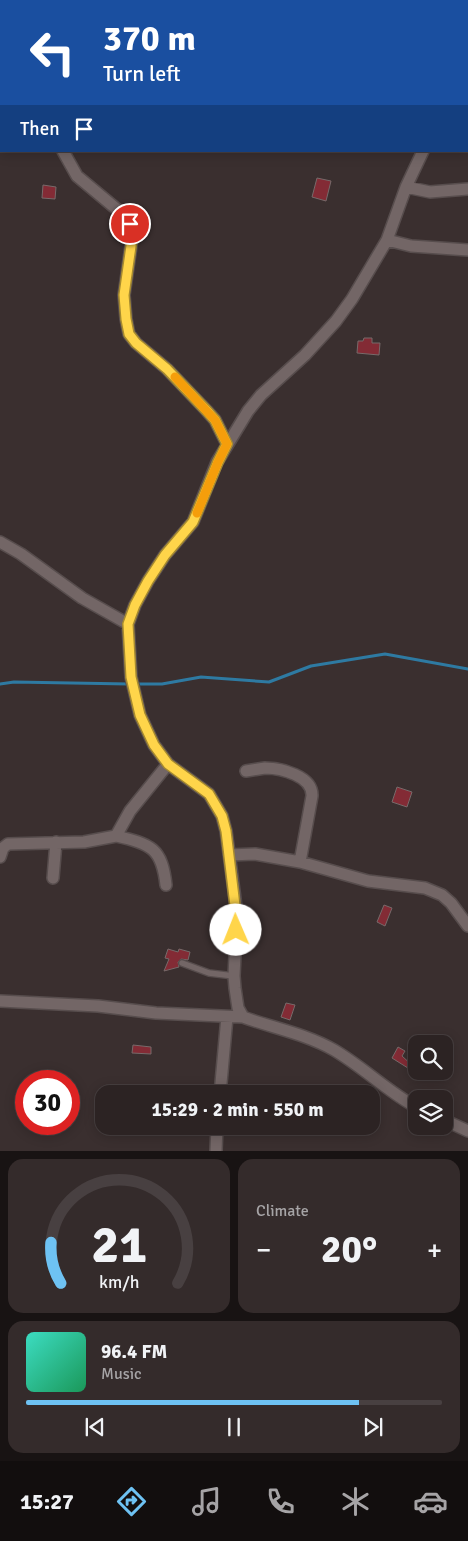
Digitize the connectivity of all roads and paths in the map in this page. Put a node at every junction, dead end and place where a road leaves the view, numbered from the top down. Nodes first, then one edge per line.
1 (64, 152) edge
2 (423, 152) edge
3 (406, 187) junction
4 (468, 189) edge
5 (387, 240) junction
6 (468, 250) edge
7 (227, 444) junction
8 (0, 542) edge
9 (128, 624) junction
10 (168, 764) junction
11 (246, 771) dead end
12 (116, 836) junction
13 (56, 842) junction
14 (229, 855) junction
15 (0, 857) edge
16 (300, 862) junction
17 (53, 878) dead end
18 (166, 885) dead end
19 (468, 926) edge
20 (182, 963) dead end
21 (234, 976) junction
22 (0, 1001) edge
23 (227, 1017) junction
24 (243, 1017) junction
25 (221, 1085) edge
26 (408, 1103) edge
27 (453, 1124) edge
28 (468, 1131) edge
29 (217, 1135) edge
30 (216, 1151) edge

1 - 7 street
2 - 3 street
3 - 4 street
3 - 5 street
5 - 6 street
5 - 7 street
7 - 9 street
8 - 9 street
9 - 10 street
10 - 12 street
10 - 14 street
11 - 16 street
12 - 13 street
12 - 18 street
13 - 15 street
13 - 17 street
14 - 16 street
14 - 21 street
16 - 19 street
20 - 21 lane
21 - 24 street
22 - 23 street
23 - 24 street
23 - 25 street
24 - 26 street
27 - 28 street
29 - 30 street

